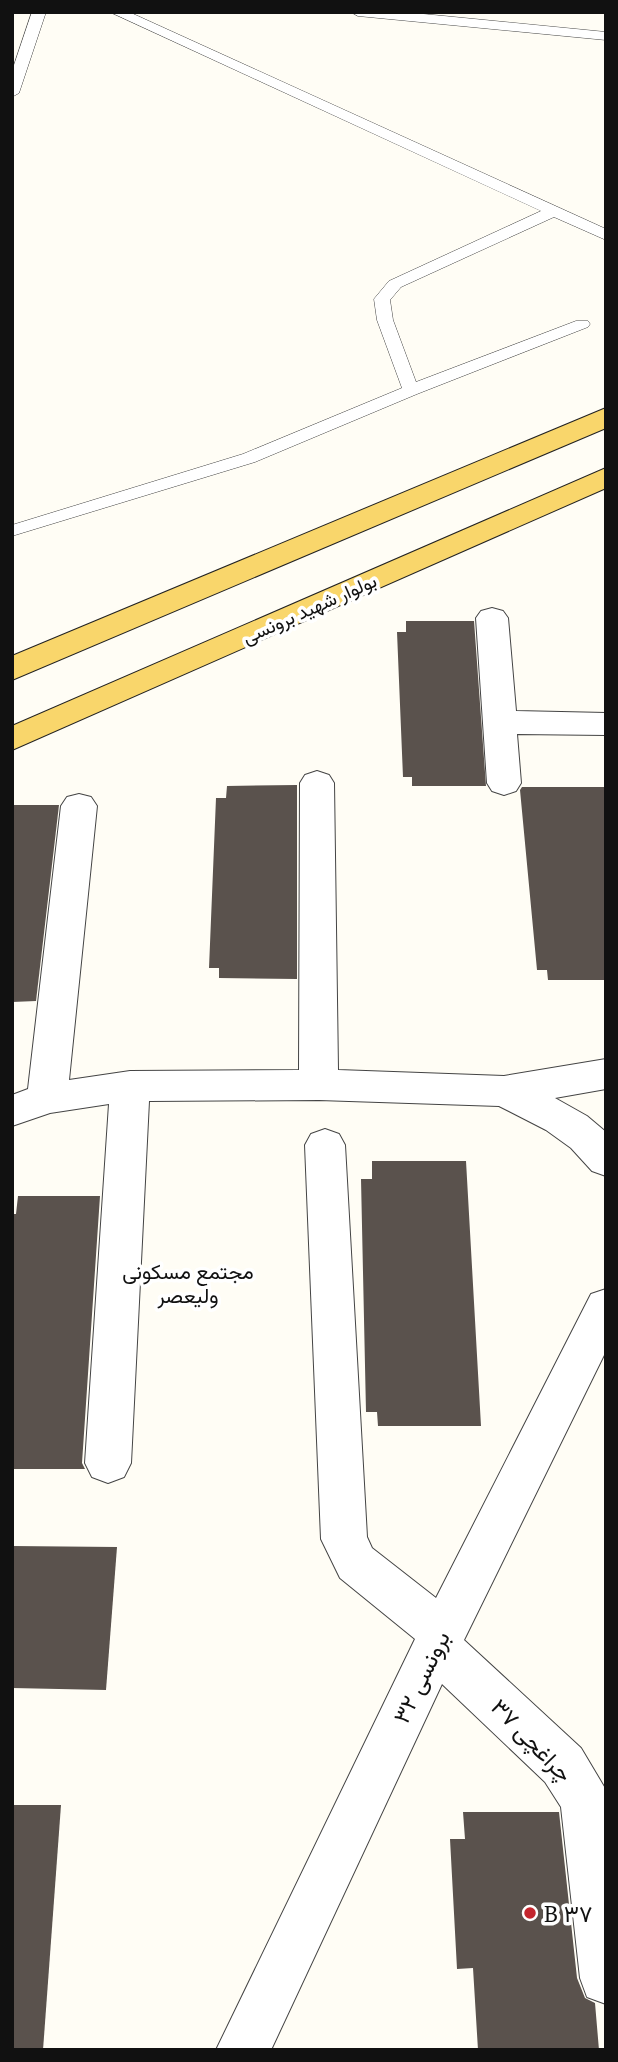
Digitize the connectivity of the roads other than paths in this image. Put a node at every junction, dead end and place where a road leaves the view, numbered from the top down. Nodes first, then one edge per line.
1 (38, 12) edge
2 (117, 12) edge
3 (358, 12) edge
4 (606, 36) edge
5 (12, 93) edge
6 (554, 211) junction
7 (606, 234) edge
8 (582, 324) dead end
9 (411, 390) junction
10 (606, 416) edge
11 (606, 477) edge
12 (12, 531) edge
13 (492, 618) dead end
14 (12, 669) edge
15 (606, 724) edge
16 (501, 733) junction
17 (12, 739) edge
18 (606, 745) edge
19 (317, 783) dead end
20 (505, 783) dead end
21 (79, 806) dead end
22 (606, 1052) edge
23 (606, 1074) edge
24 (319, 1085) junction
25 (130, 1086) junction
26 (504, 1091) junction
27 (30, 1105) edge
28 (325, 1144) dead end
29 (606, 1160) edge
30 (599, 1337) edge
31 (108, 1463) dead end
32 (439, 1639) junction
33 (606, 1978) edge
34 (244, 2049) edge

1 - 5 lane
2 - 6 lane
3 - 4 lane
6 - 7 lane
6 - 9 lane
8 - 9 lane
9 - 12 lane
10 - 14 main road
11 - 17 main road, بولوار شهید برونسی
13 - 16 street
15 - 16 street
16 - 18 street
16 - 20 street
19 - 24 street
21 - 27 street
22 - 26 street
23 - 26 street
24 - 25 street
24 - 26 street
25 - 27 street
25 - 31 street
26 - 29 street
28 - 32 street, چراغچی ۳۷
30 - 32 street, برونسی ۳۲
32 - 33 street, چراغچی ۳۷
32 - 34 street, برونسی ۳۲

